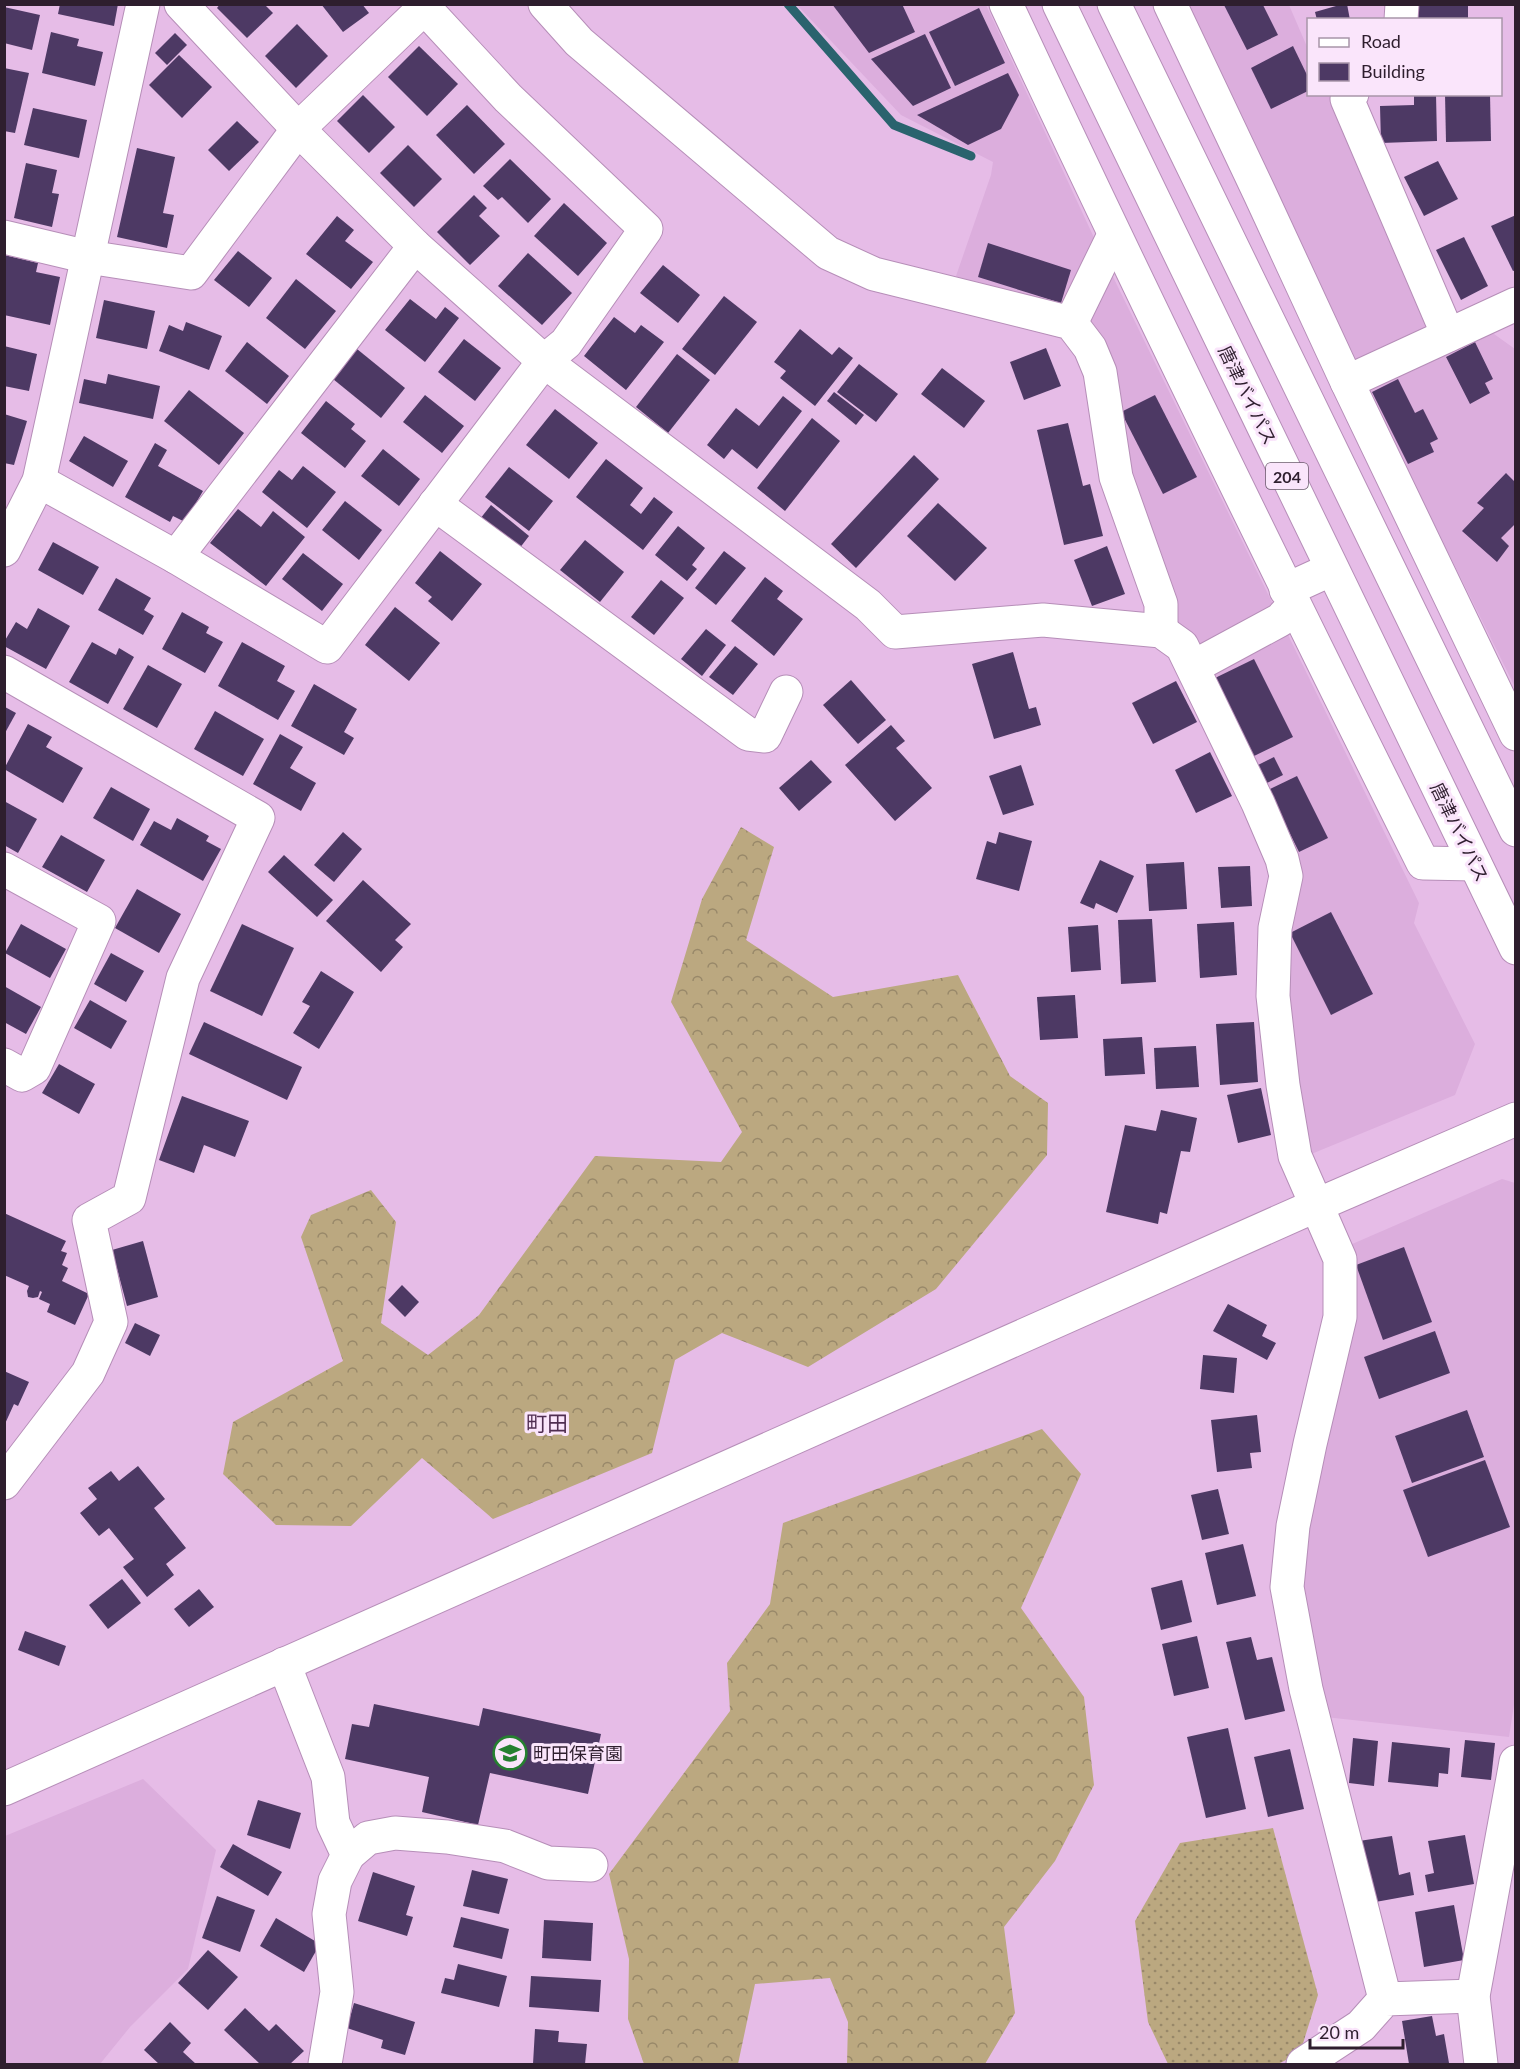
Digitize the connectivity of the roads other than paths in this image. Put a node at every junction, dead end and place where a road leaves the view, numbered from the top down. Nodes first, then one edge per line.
1 (142, 4) edge
2 (181, 4) edge
3 (545, 4) edge
4 (1006, 4) edge
5 (1059, 4) edge
6 (1114, 4) edge
7 (1170, 4) edge
8 (423, 6) edge
9 (1350, 96) edge
10 (298, 129) junction
11 (1114, 235) junction
12 (4, 237) edge
13 (415, 246) junction
14 (88, 256) junction
15 (1515, 304) edge
16 (1071, 323) junction
17 (1448, 335) junction
18 (544, 360) junction
19 (1347, 382) junction
20 (1378, 447) junction
21 (1338, 466) junction
22 (39, 481) junction
23 (435, 504) junction
24 (4, 550) edge
25 (176, 557) junction
26 (1332, 569) junction
27 (1290, 598) junction
28 (1161, 631) junction
29 (1193, 667) junction
30 (4, 672) edge
31 (786, 692) dead end
32 (1515, 734) edge
33 (1515, 830) edge
34 (1475, 864) junction
35 (4, 869) edge
36 (1515, 948) edge
37 (4, 1065) edge
38 (1515, 1119) edge
39 (1317, 1205) junction
40 (4, 1483) edge
41 (284, 1665) junction
42 (1515, 1762) edge
43 (4, 1789) edge
44 (348, 1855) junction
45 (591, 1866) dead end
46 (1473, 1996) junction
47 (1385, 1998) junction
48 (325, 2064) edge
49 (1302, 2064) edge
50 (1481, 2064) edge

1 - 14 main road
2 - 10 main road
3 - 16 main road
4 - 11 main road
5 - 26 main road, 唐津バイパス / 204
6 - 21 main road, 204
7 - 19 main road
8 - 10 main road
8 - 18 main road
9 - 17 main road
10 - 13 main road
10 - 14 main road
11 - 16 main road
11 - 27 main road
12 - 14 main road
13 - 18 main road
13 - 25 main road
14 - 22 main road
15 - 17 main road
16 - 28 main road
17 - 19 main road
18 - 23 main road
18 - 28 main road
19 - 20 main road
20 - 21 main road
20 - 32 main road
21 - 33 main road, 204
22 - 24 main road
22 - 25 main road
23 - 25 main road
23 - 31 main road
26 - 27 main road
26 - 34 main road, 唐津バイパス / 204
27 - 29 main road
27 - 34 main road
28 - 29 main road
29 - 39 main road
30 - 40 main road
34 - 36 main road, 唐津バイパス / 204
35 - 37 main road
38 - 39 main road
39 - 41 main road
39 - 47 main road
41 - 43 main road
41 - 44 main road
42 - 46 main road
44 - 45 main road
44 - 48 main road
46 - 47 main road
46 - 50 main road
47 - 49 main road

